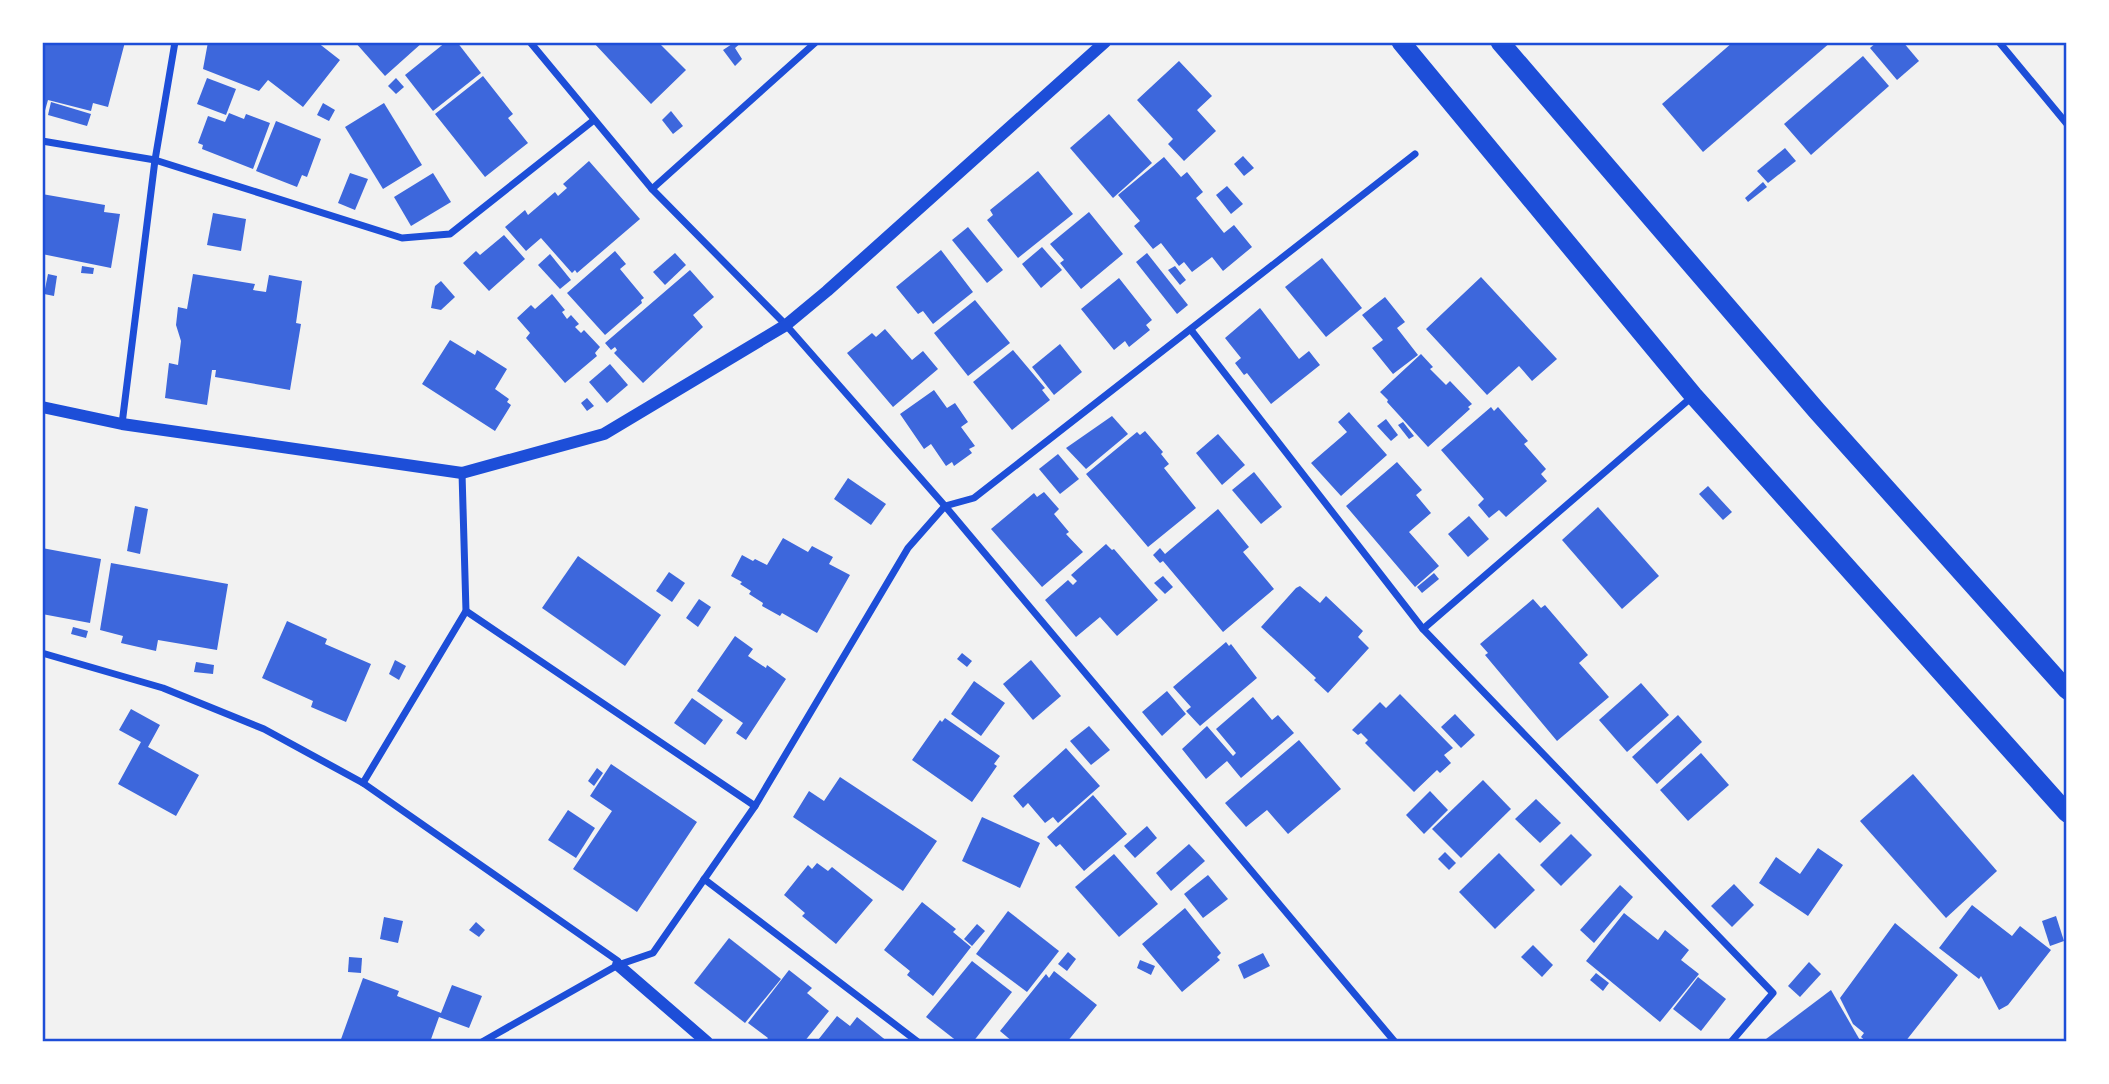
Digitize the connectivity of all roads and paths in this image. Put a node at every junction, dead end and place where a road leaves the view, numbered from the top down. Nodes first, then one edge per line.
1 (175, 42) edge
2 (530, 42) edge
3 (816, 42) edge
4 (1105, 42) edge
5 (1401, 42) edge
6 (1500, 42) edge
7 (1999, 42) edge
8 (594, 120) junction
9 (2067, 124) edge
10 (42, 141) edge
11 (1415, 154) dead end
12 (155, 160) junction
13 (652, 189) junction
14 (786, 325) junction
15 (1191, 330) junction
16 (1693, 395) junction
17 (42, 407) edge
18 (122, 424) junction
19 (462, 473) junction
20 (945, 506) junction
21 (466, 611) junction
22 (1423, 629) junction
23 (42, 653) edge
24 (2067, 690) edge
25 (363, 783) junction
26 (755, 806) junction
27 (2067, 813) edge
28 (704, 879) junction
29 (618, 965) junction
30 (482, 1042) edge
31 (707, 1042) edge
32 (918, 1042) edge
33 (1395, 1042) edge
34 (1731, 1042) edge

1 - 12 street
2 - 8 street
3 - 13 street
4 - 14 street
5 - 16 highway
6 - 24 highway
7 - 9 street
8 - 12 street
8 - 13 street
10 - 12 street
11 - 15 street
12 - 18 street
13 - 14 street
14 - 19 street
14 - 20 street
15 - 20 street
15 - 22 street
16 - 22 street
16 - 27 highway
17 - 18 street
18 - 19 street
19 - 21 street
20 - 26 street
20 - 33 street
21 - 25 street
21 - 26 street
22 - 34 street
23 - 25 street
25 - 29 street
26 - 28 street
28 - 29 street
28 - 32 street
29 - 30 street
29 - 31 street

